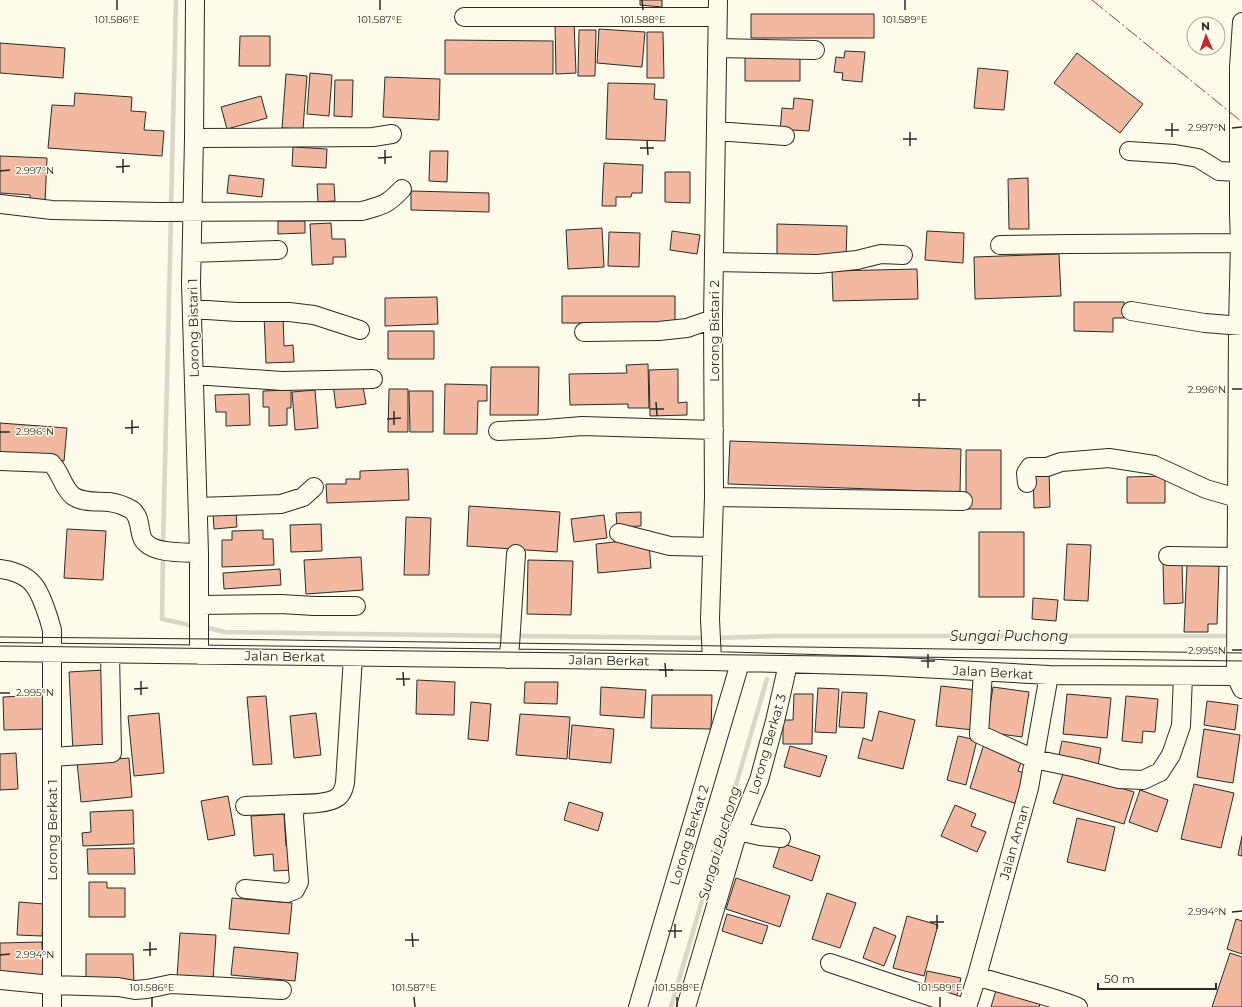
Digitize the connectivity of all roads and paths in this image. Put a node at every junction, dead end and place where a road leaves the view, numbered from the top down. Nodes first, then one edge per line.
1 (195, 0) edge
2 (717, 9) edge
3 (464, 17) dead end
4 (1242, 22) edge
5 (717, 48) junction
6 (815, 50) dead end
7 (1241, 67) edge
8 (1240, 107) edge
9 (716, 131) junction
10 (392, 134) dead end
11 (785, 136) dead end
12 (194, 138) junction
13 (1128, 151) dead end
14 (1238, 172) junction
15 (402, 189) dead end
16 (0, 204) edge
17 (187, 212) junction
18 (1241, 242) edge
19 (1000, 245) dead end
20 (278, 250) dead end
21 (192, 253) junction
22 (903, 255) dead end
23 (714, 262) junction
24 (192, 309) junction
25 (1131, 311) dead end
26 (713, 319) junction
27 (1240, 326) edge
28 (360, 330) dead end
29 (584, 332) dead end
30 (194, 375) junction
31 (373, 379) dead end
32 (714, 430) junction
33 (498, 431) dead end
34 (0, 461) edge
35 (1027, 483) dead end
36 (314, 487) dead end
37 (714, 497) junction
38 (1237, 498) junction
39 (963, 501) dead end
40 (198, 507) junction
41 (619, 533) dead end
42 (712, 547) junction
43 (199, 553) junction
44 (516, 554) dead end
45 (1168, 556) dead end
46 (1237, 557) junction
47 (0, 569) edge
48 (356, 606) dead end
49 (199, 609) junction
50 (510, 645) junction
51 (199, 648) junction
52 (0, 652) edge
53 (53, 653) junction
54 (110, 654) junction
55 (712, 655) junction
56 (354, 657) junction
57 (740, 662) junction
58 (788, 664) junction
59 (983, 672) junction
60 (1049, 675) junction
61 (1183, 676) junction
62 (1240, 680) edge
63 (52, 757) junction
64 (1034, 759) junction
65 (294, 804) junction
66 (245, 806) dead end
67 (738, 831) junction
68 (781, 838) dead end
69 (245, 889) dead end
70 (830, 963) dead end
71 (977, 976) junction
72 (0, 980) edge
73 (52, 985) junction
74 (282, 990) dead end
75 (52, 1007) edge
76 (638, 1007) edge
77 (686, 1007) edge
78 (962, 1007) edge
79 (967, 1007) edge
80 (1078, 1007) edge

1 - 12 street, Lorong Bistari 1
2 - 3 street
2 - 5 street, Lorong Bistari 2
4 - 7 street
5 - 6 street
5 - 9 street, Lorong Bistari 2
7 - 8 street
8 - 14 street
9 - 11 street
9 - 23 street, Lorong Bistari 2
10 - 12 street
12 - 17 street, Lorong Bistari 1
13 - 14 street
14 - 18 street
15 - 17 street
16 - 17 street
17 - 21 street, Lorong Bistari 1
18 - 19 street
18 - 27 street
20 - 21 street
21 - 24 street, Lorong Bistari 1
22 - 23 street
23 - 26 street, Lorong Bistari 2
24 - 28 street
24 - 30 street, Lorong Bistari 1
25 - 27 street
26 - 29 street
26 - 32 street, Lorong Bistari 2
27 - 38 street
30 - 31 street
30 - 40 street, Lorong Bistari 1
32 - 33 street
32 - 37 street, Lorong Bistari 2
34 - 43 street
35 - 38 street
36 - 40 street
37 - 39 street
37 - 42 street, Lorong Bistari 2
38 - 46 street
40 - 43 street, Lorong Bistari 1
41 - 42 street
42 - 55 street, Lorong Bistari 2
43 - 49 street, Lorong Bistari 1
44 - 50 street
45 - 46 street
46 - 62 street
47 - 53 street, Lorong Berkat 1
48 - 49 street
49 - 51 street, Lorong Bistari 1
50 - 55 street, Jalan Berkat
50 - 56 street, Jalan Berkat
51 - 54 street, Jalan Berkat
51 - 56 street, Jalan Berkat
52 - 53 street, Jalan Berkat
53 - 54 street, Jalan Berkat
53 - 63 street, Lorong Berkat 1
54 - 63 street
55 - 57 street, Jalan Berkat
56 - 65 street
57 - 58 street, Jalan Berkat
57 - 76 street, Lorong Berkat 2
58 - 59 street, Jalan Berkat
58 - 67 street, Lorong Berkat 3
59 - 60 street, Jalan Berkat
59 - 64 street
60 - 61 street, Jalan Berkat
60 - 64 street, Jalan Aman
61 - 62 street, Jalan Berkat
61 - 64 street
63 - 73 street, Lorong Berkat 1
64 - 71 street, Jalan Aman
65 - 66 street
65 - 69 street
67 - 68 street
67 - 77 street, Lorong Berkat 3
70 - 78 street
71 - 79 street, Jalan Aman
71 - 80 street
72 - 73 street
73 - 74 street
73 - 75 street, Lorong Berkat 1

